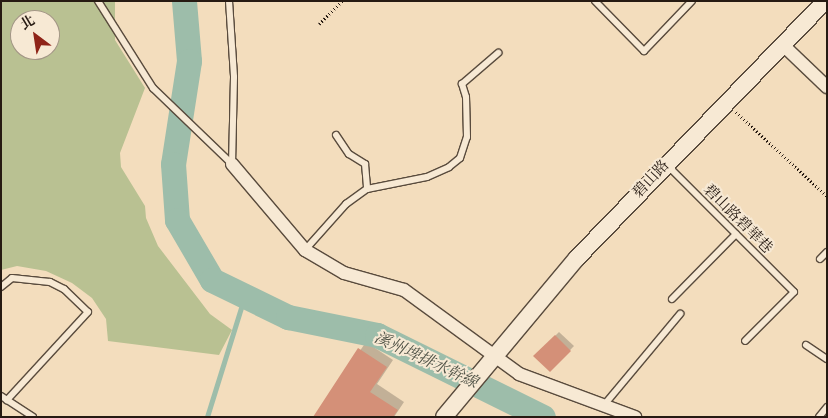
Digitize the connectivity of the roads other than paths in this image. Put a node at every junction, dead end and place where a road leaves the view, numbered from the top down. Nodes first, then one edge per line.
1 (98, 1) edge
2 (229, 1) edge
3 (595, 1) edge
4 (692, 1) edge
5 (825, 1) edge
6 (783, 45) junction
7 (498, 53) dead end
8 (827, 87) edge
9 (336, 135) dead end
10 (232, 164) junction
11 (665, 164) junction
12 (367, 189) junction
13 (736, 234) junction
14 (305, 250) junction
15 (827, 252) edge
16 (820, 259) dead end
17 (1, 287) edge
18 (672, 299) dead end
19 (680, 314) dead end
20 (745, 341) dead end
21 (806, 345) dead end
22 (827, 359) edge
23 (489, 360) junction
24 (4, 398) edge
25 (604, 404) junction
26 (827, 407) edge
27 (33, 417) edge
28 (444, 417) edge
29 (634, 417) edge
30 (819, 417) edge

1 - 10 lane
2 - 10 lane
3 - 4 lane
5 - 6 main road, 碧山路
6 - 8 street
6 - 11 main road, 碧山路
7 - 12 lane
9 - 12 lane
10 - 14 street
11 - 13 lane, 碧山路碧華巷
11 - 23 main road, 碧山路
12 - 14 lane
13 - 18 lane
13 - 20 lane, 碧山路碧華巷
14 - 23 street
15 - 16 lane
17 - 24 lane
19 - 25 lane
21 - 22 lane
23 - 25 street
23 - 28 main road, 碧山路
24 - 27 lane
25 - 29 street
26 - 30 lane

